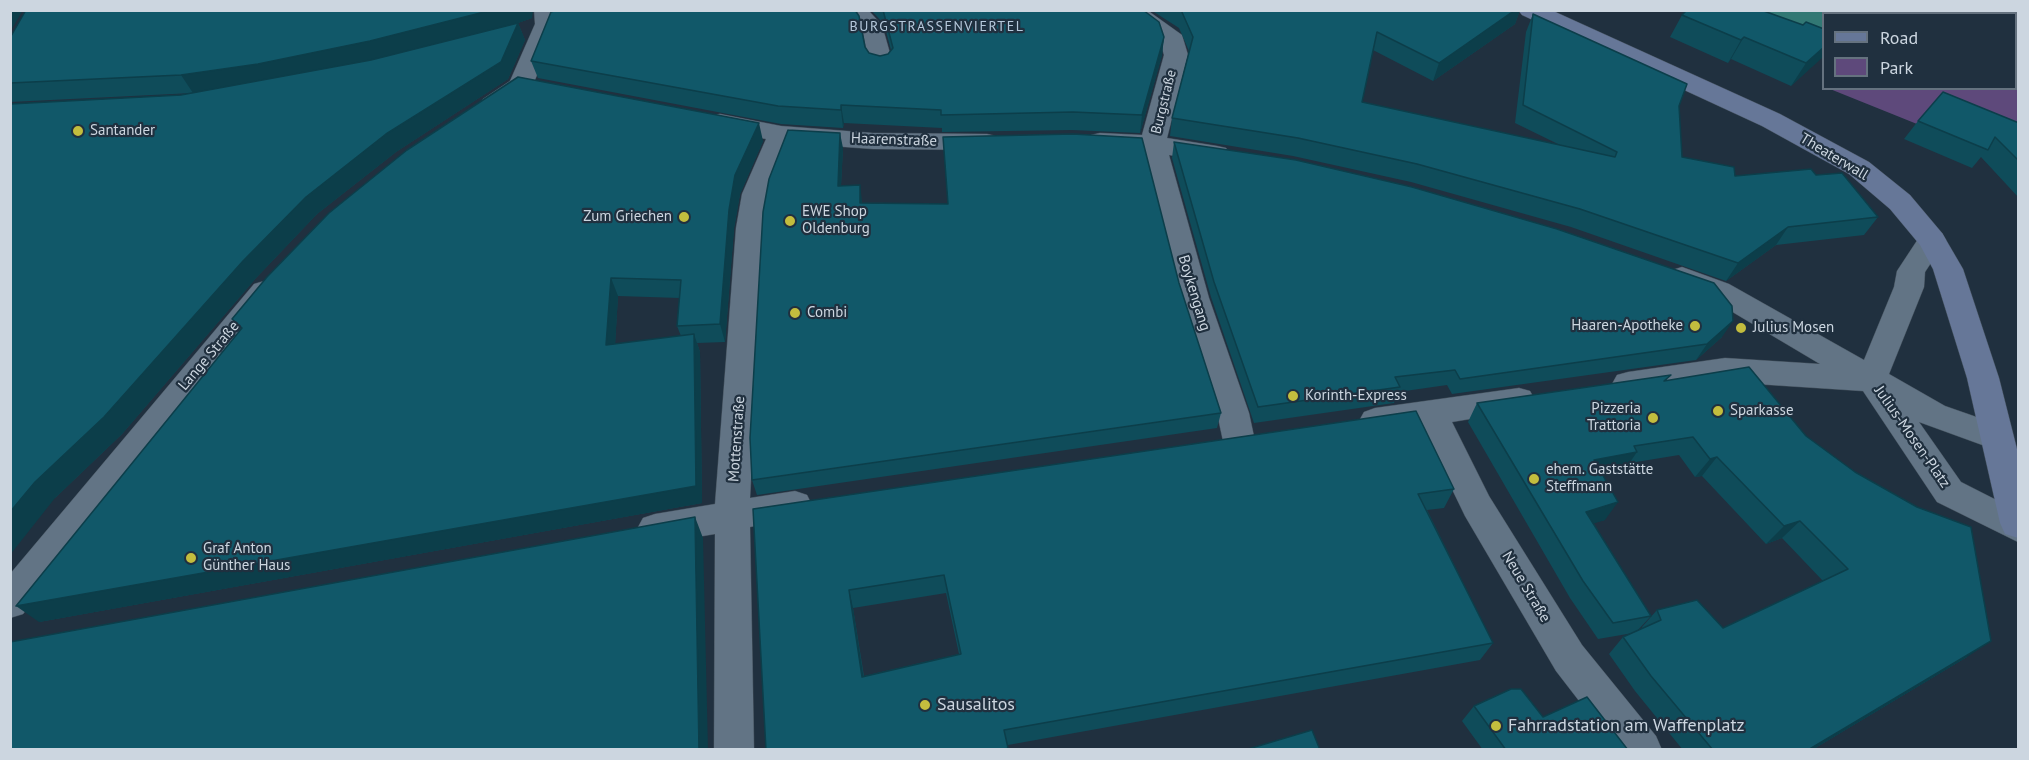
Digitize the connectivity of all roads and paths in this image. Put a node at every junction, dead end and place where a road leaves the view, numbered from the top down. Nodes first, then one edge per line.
1 (855, 10) edge
2 (1131, 10) edge
3 (1530, 10) edge
4 (571, 15) edge
5 (546, 17) edge
6 (517, 33) edge
7 (881, 64) edge
8 (522, 85) junction
9 (552, 90) edge
10 (473, 116) edge
11 (701, 118) edge
12 (781, 134) junction
13 (1072, 140) edge
14 (1015, 141) edge
15 (1153, 144) junction
16 (1246, 159) edge
17 (1932, 240) junction
18 (1657, 269) edge
19 (283, 271) edge
20 (1871, 379) junction
21 (1596, 389) edge
22 (1548, 396) edge
23 (1431, 412) junction
24 (1340, 426) edge
25 (1273, 436) edge
26 (2007, 439) edge
27 (1239, 441) junction
28 (1203, 446) edge
29 (826, 501) edge
30 (732, 514) junction
31 (2019, 525) edge
32 (626, 534) edge
33 (10, 602) edge
34 (734, 750) edge
35 (1642, 750) edge

1 - 7 street
2 - 15 street, Burgstraße
3 - 17 street, Theaterwall
4 - 5 street
5 - 6 street
5 - 8 street
8 - 9 street
8 - 10 street
11 - 12 street, Haarenstraße
12 - 14 street, Haarenstraße
12 - 30 street, Mottenstraße
13 - 15 street
15 - 16 street
15 - 27 street, Boykengang
17 - 20 street, Julius-Mosen-Platz
17 - 26 street, Theaterwall
18 - 20 street, Julius-Mosen-Platz
19 - 33 street, Lange Straße
20 - 21 street, Julius-Mosen-Platz
20 - 26 street, Julius-Mosen-Platz
20 - 31 street, Julius-Mosen-Platz
22 - 23 street
23 - 24 street
23 - 35 street, Neue Straße
25 - 27 street
26 - 31 street, Theaterwall
27 - 28 street
29 - 30 street
30 - 32 street
30 - 34 street, Mottenstraße

